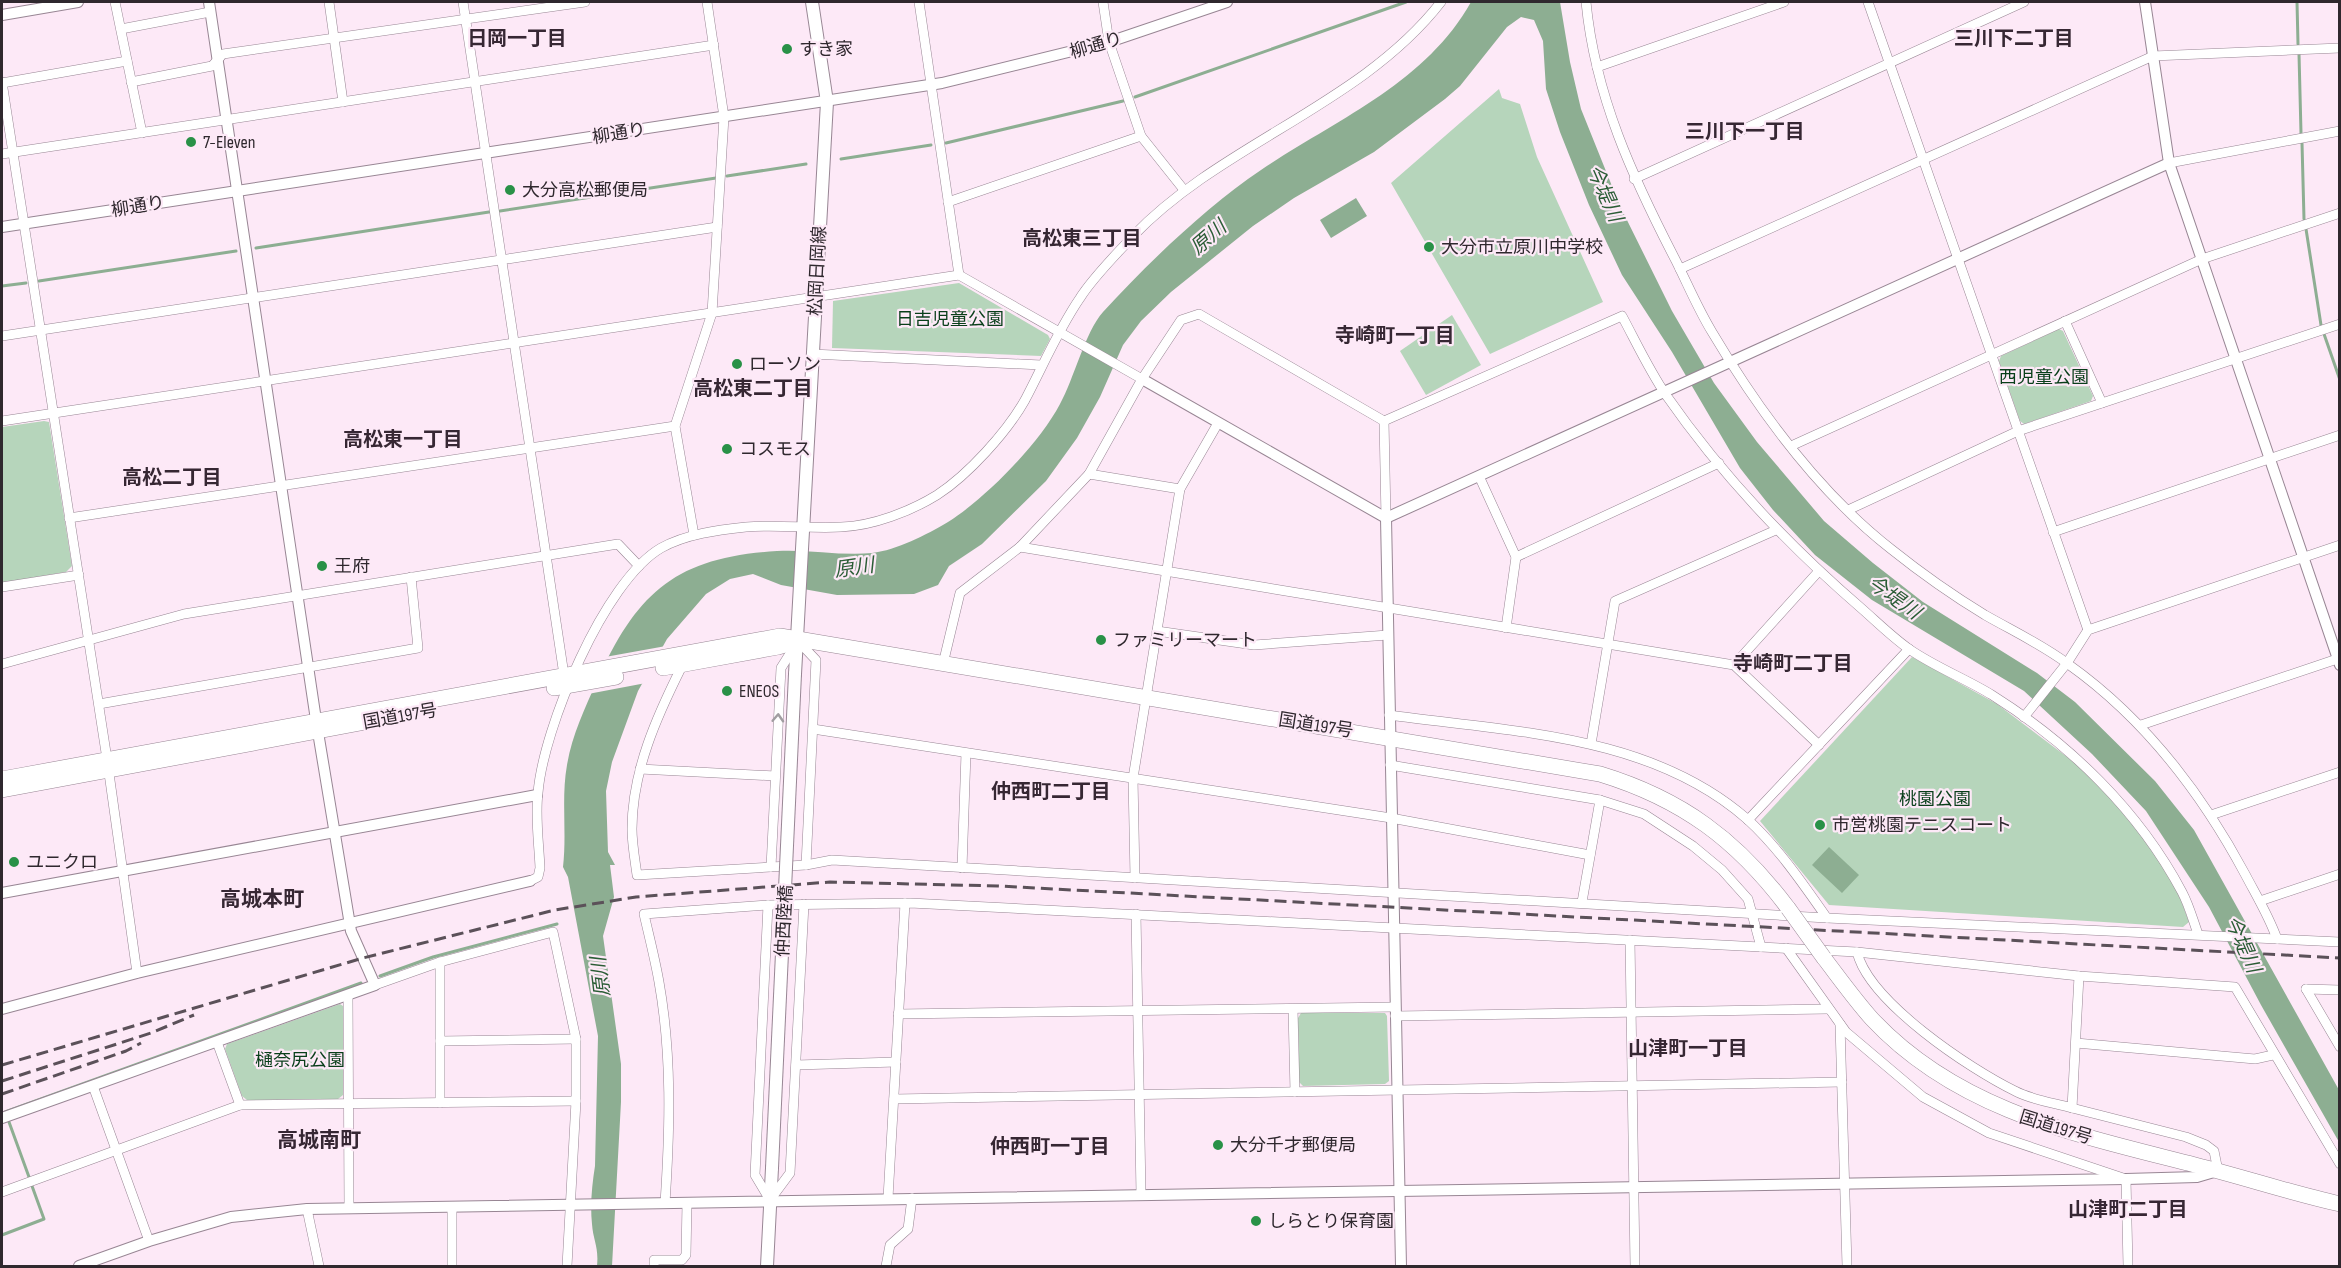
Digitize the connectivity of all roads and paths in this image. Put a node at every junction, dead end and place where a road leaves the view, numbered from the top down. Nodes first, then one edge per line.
1 (78, 2) edge
2 (115, 2) edge
3 (329, 2) edge
4 (463, 2) edge
5 (585, 2) edge
6 (707, 2) edge
7 (812, 2) edge
8 (919, 2) edge
9 (1102, 2) edge
10 (1227, 2) edge
11 (1441, 2) edge
12 (1586, 2) edge
13 (1784, 2) edge
14 (1868, 2) edge
15 (2024, 2) edge
16 (2145, 2) edge
17 (210, 7) edge
18 (2, 15) edge
19 (466, 19) junction
20 (120, 29) junction
21 (334, 37) junction
22 (1109, 42) junction
23 (714, 45) junction
24 (2340, 48) edge
25 (2153, 56) junction
26 (218, 60) junction
27 (127, 61) junction
28 (1890, 62) junction
29 (1597, 67) junction
30 (131, 82) junction
31 (476, 82) junction
32 (2, 83) edge
33 (931, 85) junction
34 (343, 102) junction
35 (827, 102) junction
36 (724, 117) junction
37 (226, 120) junction
38 (2340, 131) edge
39 (142, 133) junction
40 (1142, 136) junction
41 (13, 152) junction
42 (488, 153) junction
43 (2, 154) edge
44 (1923, 160) junction
45 (2169, 163) junction
46 (1634, 179) junction
47 (1184, 190) junction
48 (237, 191) junction
49 (948, 202) junction
50 (2340, 213) edge
51 (24, 223) junction
52 (717, 226) junction
53 (2, 227) edge
54 (1958, 258) junction
55 (2202, 259) junction
56 (502, 260) junction
57 (1680, 269) junction
58 (959, 275) junction
59 (815, 297) junction
60 (253, 298) junction
61 (712, 313) junction
62 (2065, 321) junction
63 (2340, 324) edge
64 (40, 330) junction
65 (1060, 333) junction
66 (2, 336) edge
67 (514, 343) junction
68 (812, 354) junction
69 (1991, 355) junction
70 (2236, 358) junction
71 (1731, 363) junction
72 (1041, 365) junction
73 (1142, 379) junction
74 (266, 381) junction
75 (1665, 394) junction
76 (2102, 403) junction
77 (53, 413) junction
78 (2, 421) edge
79 (1384, 421) junction
80 (1218, 423) junction
81 (675, 426) junction
82 (2018, 431) junction
83 (2340, 435) edge
84 (1791, 446) junction
85 (530, 448) junction
86 (2270, 458) junction
87 (1719, 463) junction
88 (1089, 474) junction
89 (1479, 476) junction
90 (281, 486) junction
91 (1180, 489) junction
92 (1848, 510) junction
93 (69, 518) junction
94 (1386, 518) junction
95 (803, 526) junction
96 (1776, 530) junction
97 (2053, 532) junction
98 (694, 535) junction
99 (2340, 545) edge
100 (1020, 547) junction
101 (546, 555) junction
102 (1516, 557) junction
103 (2303, 558) junction
104 (639, 566) junction
105 (1167, 572) junction
106 (1818, 572) junction
107 (78, 575) junction
108 (411, 577) junction
109 (2, 587) edge
110 (297, 595) junction
111 (1387, 608) junction
112 (1506, 628) junction
113 (2088, 630) junction
114 (1157, 631) junction
115 (1388, 634) junction
116 (88, 640) junction
117 (798, 641) junction
118 (1608, 644) junction
119 (1909, 649) junction
120 (2339, 661) edge
121 (665, 663) junction
122 (2067, 663) junction
123 (2, 664) edge
124 (943, 664) junction
125 (1734, 665) junction
126 (682, 666) junction
127 (308, 668) junction
128 (576, 677) junction
129 (1146, 698) junction
130 (99, 704) junction
131 (1389, 715) junction
132 (2024, 717) junction
133 (318, 725) junction
134 (2141, 725) junction
135 (813, 729) junction
136 (1390, 737) junction
137 (1591, 744) junction
138 (1819, 745) junction
139 (966, 753) junction
140 (107, 765) junction
141 (1390, 765) junction
142 (640, 769) junction
143 (2340, 772) edge
144 (775, 776) junction
145 (1133, 778) junction
146 (2, 779) edge
147 (2, 790) edge
148 (537, 795) junction
149 (1600, 800) junction
150 (2211, 815) junction
151 (1391, 818) junction
152 (1748, 820) junction
153 (335, 832) junction
154 (1590, 855) junction
155 (806, 865) junction
156 (771, 867) junction
157 (962, 868) junction
158 (123, 870) junction
159 (2340, 874) edge
160 (1135, 878) junction
161 (530, 881) joint
162 (1393, 891) junction
163 (2, 893) edge
164 (2260, 901) junction
165 (1582, 902) junction
166 (905, 903) junction
167 (804, 904) junction
168 (768, 905) junction
169 (1136, 914) junction
170 (1754, 914) junction
171 (1827, 918) junction
172 (350, 923) junction
173 (1394, 928) junction
174 (2198, 934) junction
175 (2277, 939) junction
176 (1630, 940) junction
177 (2340, 942) edge
178 (1761, 947) junction
179 (1785, 948) junction
180 (1857, 952) junction
181 (440, 962) junction
182 (137, 973) junction
183 (2079, 976) junction
184 (375, 985) junction
185 (2340, 990) edge
186 (348, 995) junction
187 (1293, 1008) junction
188 (1828, 1008) junction
189 (2, 1009) edge
190 (1137, 1011) junction
191 (1395, 1011) junction
192 (1631, 1012) junction
193 (898, 1014) junction
194 (1840, 1024) junction
195 (576, 1039) junction
196 (440, 1041) junction
197 (217, 1042) junction
198 (2076, 1043) junction
199 (2340, 1047) edge
200 (2273, 1055) junction
201 (896, 1062) junction
202 (796, 1065) junction
203 (1842, 1082) junction
204 (93, 1086) junction
205 (1632, 1086) junction
206 (1397, 1090) junction
207 (1295, 1092) junction
208 (1139, 1095) junction
209 (894, 1099) junction
210 (576, 1101) junction
211 (440, 1103) junction
212 (348, 1104) junction
213 (240, 1105) junction
214 (2072, 1108) junction
215 (2, 1118) edge
216 (116, 1150) junction
217 (2340, 1164) edge
218 (2218, 1170) junction
219 (2126, 1179) junction
220 (1845, 1183) junction
221 (1634, 1186) junction
222 (1398, 1190) junction
223 (2, 1191) edge
224 (1141, 1194) junction
225 (888, 1198) junction
226 (912, 1198) junction
227 (770, 1200) junction
228 (665, 1203) junction
229 (687, 1203) junction
230 (2340, 1204) edge
231 (573, 1205) junction
232 (452, 1207) junction
233 (349, 1208) junction
234 (307, 1209) junction
235 (149, 1241) junction
236 (79, 1266) edge
237 (319, 1266) edge
238 (452, 1266) edge
239 (567, 1266) edge
240 (654, 1266) edge
241 (767, 1266) edge
242 (886, 1266) edge
243 (1401, 1266) edge
244 (1635, 1266) edge
245 (1847, 1266) edge
246 (2128, 1266) edge

1 - 18 street
2 - 20 street
3 - 21 street
4 - 19 street
5 - 19 street
6 - 23 street
7 - 35 main road, 松岡日岡線
8 - 33 street
9 - 22 street
10 - 22 street, 柳通り
11 - 47 street
12 - 29 street
13 - 29 street
14 - 28 street
15 - 28 street
16 - 25 street
17 - 20 street
17 - 26 street
19 - 21 street
19 - 31 street
20 - 27 street
21 - 26 street
21 - 34 street
22 - 33 street, 柳通り
22 - 40 street
23 - 31 street
23 - 36 street
24 - 25 street
25 - 44 street
25 - 45 street
26 - 30 street
26 - 37 street
27 - 30 street
27 - 32 street
28 - 44 street
28 - 46 street
29 - 46 street
30 - 39 street
31 - 34 street
31 - 42 street
32 - 41 street
33 - 35 street, 柳通り
33 - 49 street
34 - 37 street
35 - 36 street, 柳通り
35 - 59 main road, 松岡日岡線
36 - 42 street, 柳通り
36 - 52 street
37 - 39 street
37 - 48 street
38 - 45 street
39 - 41 street
40 - 47 street
40 - 49 street
41 - 43 street
41 - 51 street
42 - 48 street, 柳通り
42 - 56 street
44 - 54 street
44 - 57 street
45 - 54 street
45 - 55 street
46 - 57 street
47 - 65 street
48 - 51 street, 柳通り
48 - 60 street
49 - 58 street
50 - 55 street
51 - 53 street, 柳通り
51 - 64 street
52 - 56 street
52 - 61 street
54 - 69 street
54 - 71 street
55 - 62 street
55 - 70 street
56 - 60 street
56 - 67 street
57 - 71 street
58 - 59 street
58 - 65 street
59 - 61 street
59 - 68 main road, 松岡日岡線
60 - 64 street
60 - 74 street
61 - 67 street
61 - 81 street
62 - 69 street
62 - 76 street
63 - 70 street
64 - 66 street
64 - 77 street
65 - 72 street
65 - 73 street
67 - 74 street
67 - 85 street
68 - 72 street
68 - 95 main road, 松岡日岡線
69 - 82 street
69 - 84 street
70 - 76 street
70 - 86 street
71 - 75 street
71 - 84 street
72 - 95 street
73 - 79 street
73 - 80 street
73 - 88 street
74 - 77 street
74 - 90 street
75 - 79 street
75 - 87 street
75 - 89 street
76 - 82 street
77 - 78 street
77 - 93 street
79 - 94 street
80 - 91 street
80 - 94 street
81 - 85 street
81 - 98 street
82 - 92 street
82 - 97 street
83 - 86 street
84 - 92 street
85 - 90 street
85 - 101 street
86 - 97 street
86 - 103 street
87 - 96 street
87 - 102 street
88 - 91 street
88 - 100 street
89 - 94 street
89 - 102 street
90 - 93 street
90 - 110 street
91 - 105 street
92 - 122 street
93 - 107 street
94 - 111 street
95 - 98 street
95 - 117 main road, 松岡日岡線
96 - 106 street
96 - 118 street
97 - 113 street
98 - 104 street
99 - 103 street
100 - 105 street
100 - 124 street
101 - 104 street
101 - 108 street
101 - 128 street
102 - 112 street
103 - 113 street
103 - 120 street
104 - 128 street
105 - 111 street
105 - 114 street
106 - 119 street
106 - 125 street
107 - 109 street
107 - 116 street
108 - 110 street
108 - 127 street
110 - 116 street
110 - 127 street
111 - 112 street
111 - 115 street
112 - 118 street
113 - 122 street
114 - 115 street
114 - 129 street
115 - 131 street
116 - 123 street
116 - 130 street
117 - 121 highway, 国道197号
117 - 124 highway, 国道197号
117 - 126 highway, 国道197号
117 - 135 street
144 -> 117 street
117 - 227 main road, 仲西陸橋, bridge
118 - 125 street
118 - 137 street
119 - 132 street
119 - 138 street
120 - 134 street
121 - 126 highway, 国道197号
121 - 128 highway, 国道197号
122 - 132 street
122 - 134 street
124 - 129 highway, 国道197号
125 - 138 street
126 - 142 street
127 - 130 street
127 - 133 street
128 - 133 highway, 国道197号
128 - 148 street
129 - 136 highway, 国道197号
129 - 145 street
130 - 140 street
131 - 136 street
131 - 137 street
132 - 174 street
133 - 140 highway, 国道197号
133 - 153 street
134 - 150 street
135 - 139 street
135 - 155 street
136 - 141 street
136 - 218 highway, 国道197号, bridge
137 - 152 street
138 - 152 street
139 - 145 street
139 - 157 street
140 - 146 highway, 国道197号
140 - 147 highway, 国道197号
140 - 158 street
141 - 149 street
141 - 151 street
142 - 144 street
142 - 156 street
143 - 150 street
144 - 156 street
145 - 151 street
145 - 160 street
148 - 153 street
148 - 161 street
149 - 154 street
149 - 170 street
150 - 164 street
151 - 154 street
151 - 162 street
152 - 171 street
153 - 158 street
153 - 172 street
154 - 165 street
155 - 156 street
155 - 157 street
157 - 160 street
158 - 163 street
158 - 182 street
159 - 164 street
160 - 162 street
161 - 172 street
162 - 165 street
162 - 173 street
164 - 175 street
165 - 170 street
166 - 167 street
166 - 169 street
166 - 193 street
167 - 168 street
167 - 202 street
168 - 227 street
168 - 228 street
169 - 173 street
169 - 190 street
170 - 171 street
170 - 178 street
171 - 174 street
172 - 182 street
172 - 184 street
173 - 176 street
173 - 191 street
174 - 175 street
175 - 177 street
176 - 178 street
176 - 192 street
178 - 179 street
179 - 180 street
179 - 188 street
180 - 183 street
180 - 214 street
181 - 184 street
181 - 195 street
181 - 196 street
182 - 189 street
183 - 198 street
183 - 200 street
184 - 186 street
185 - 199 street
186 - 197 street
186 - 212 street
187 - 190 street
187 - 191 street
187 - 207 street
188 - 192 street
188 - 194 street
190 - 193 street
190 - 208 street
191 - 192 street
191 - 206 street
192 - 205 street
193 - 201 street
194 - 203 street
194 - 219 street
195 - 196 street
195 - 210 street
196 - 211 street
197 - 204 street
197 - 213 street
198 - 200 street
198 - 214 street
200 - 217 street
201 - 202 street
201 - 209 street
202 - 227 street
203 - 205 street
203 - 220 street
204 - 215 street
204 - 216 street
205 - 206 street
205 - 221 street
206 - 207 street
206 - 222 street
207 - 208 street
208 - 209 street
208 - 224 street
209 - 225 street
210 - 211 street
210 - 231 street
211 - 212 street
212 - 213 street
212 - 233 street
213 - 216 street
214 - 218 street
216 - 223 street
216 - 235 street
218 - 219 street
218 - 230 highway, 国道197号
219 - 220 street
219 - 246 street
220 - 221 street
220 - 245 street
221 - 222 street
221 - 244 street
222 - 224 street
222 - 243 street
224 - 226 street
225 - 226 street
225 - 227 street
226 - 242 street
227 - 229 street
227 - 241 main road
228 - 229 street
228 - 231 street
229 - 240 street
231 - 232 street
231 - 239 street
232 - 233 street
232 - 238 street
233 - 234 street
234 - 235 street
234 - 237 street
235 - 236 street

